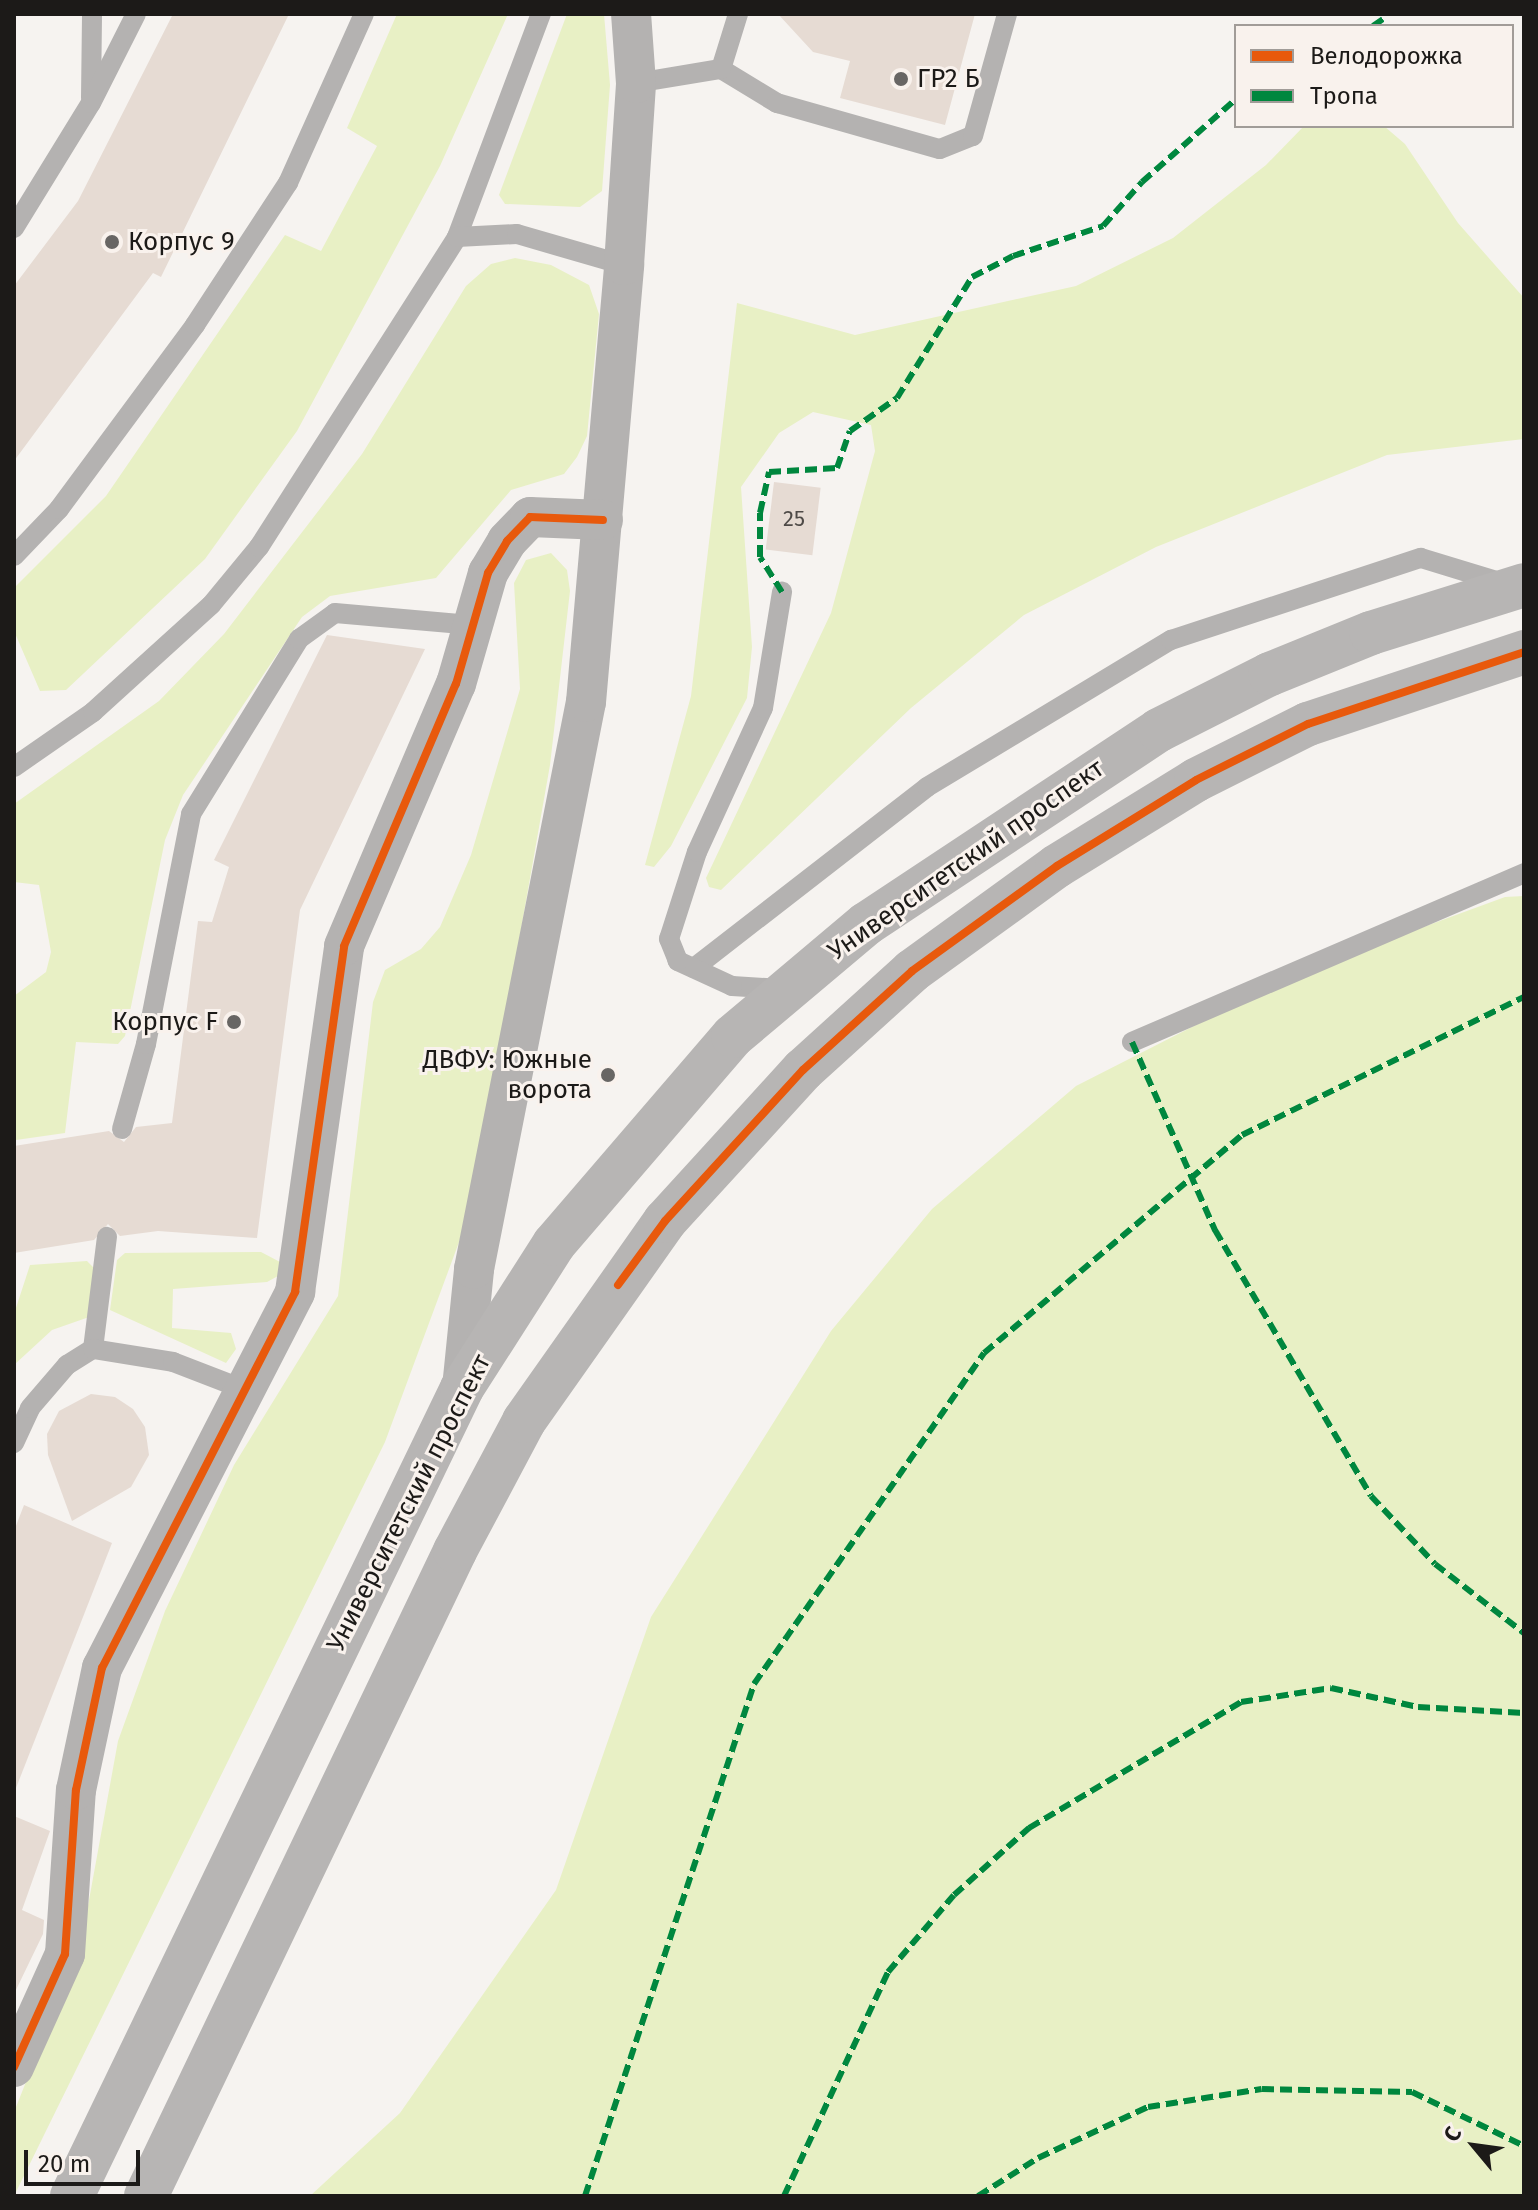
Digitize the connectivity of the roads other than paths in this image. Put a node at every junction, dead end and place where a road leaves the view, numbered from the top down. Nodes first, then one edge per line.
1 (92, 14) edge
2 (136, 14) edge
3 (364, 14) edge
4 (541, 14) edge
5 (631, 14) edge
6 (738, 14) edge
7 (1007, 14) edge
8 (721, 69) junction
9 (636, 83) junction
10 (91, 103) junction
11 (14, 228) edge
12 (457, 237) junction
13 (624, 265) junction
14 (603, 520) junction
15 (14, 556) edge
16 (1519, 586) edge
17 (782, 592) dead end
18 (473, 625) junction
19 (1524, 652) edge
20 (14, 767) edge
21 (1524, 873) edge
22 (694, 968) junction
23 (786, 990) junction
24 (1132, 1042) dead end
25 (122, 1129) dead end
26 (107, 1237) dead end
27 (93, 1349) junction
28 (462, 1388) junction
29 (243, 1389) junction
30 (14, 1443) edge
31 (14, 2067) edge
32 (72, 2196) edge
33 (146, 2196) edge

1 - 10 lane
2 - 10 lane
3 - 15 lane
4 - 12 lane
5 - 9 street
6 - 8 lane
7 - 8 lane
8 - 9 lane
9 - 13 street
10 - 11 lane
12 - 13 lane
12 - 20 lane
13 - 14 street
14 - 18 street
14 - 28 street
16 - 22 lane
16 - 23 main road, Университетский проспект
17 - 22 lane
18 - 25 lane
18 - 29 street
19 - 33 main road
21 - 24 lane
22 - 23 lane
23 - 28 main road, Университетский проспект
26 - 27 lane
27 - 29 lane
27 - 30 lane
28 - 32 main road, Университетский проспект
29 - 31 street

